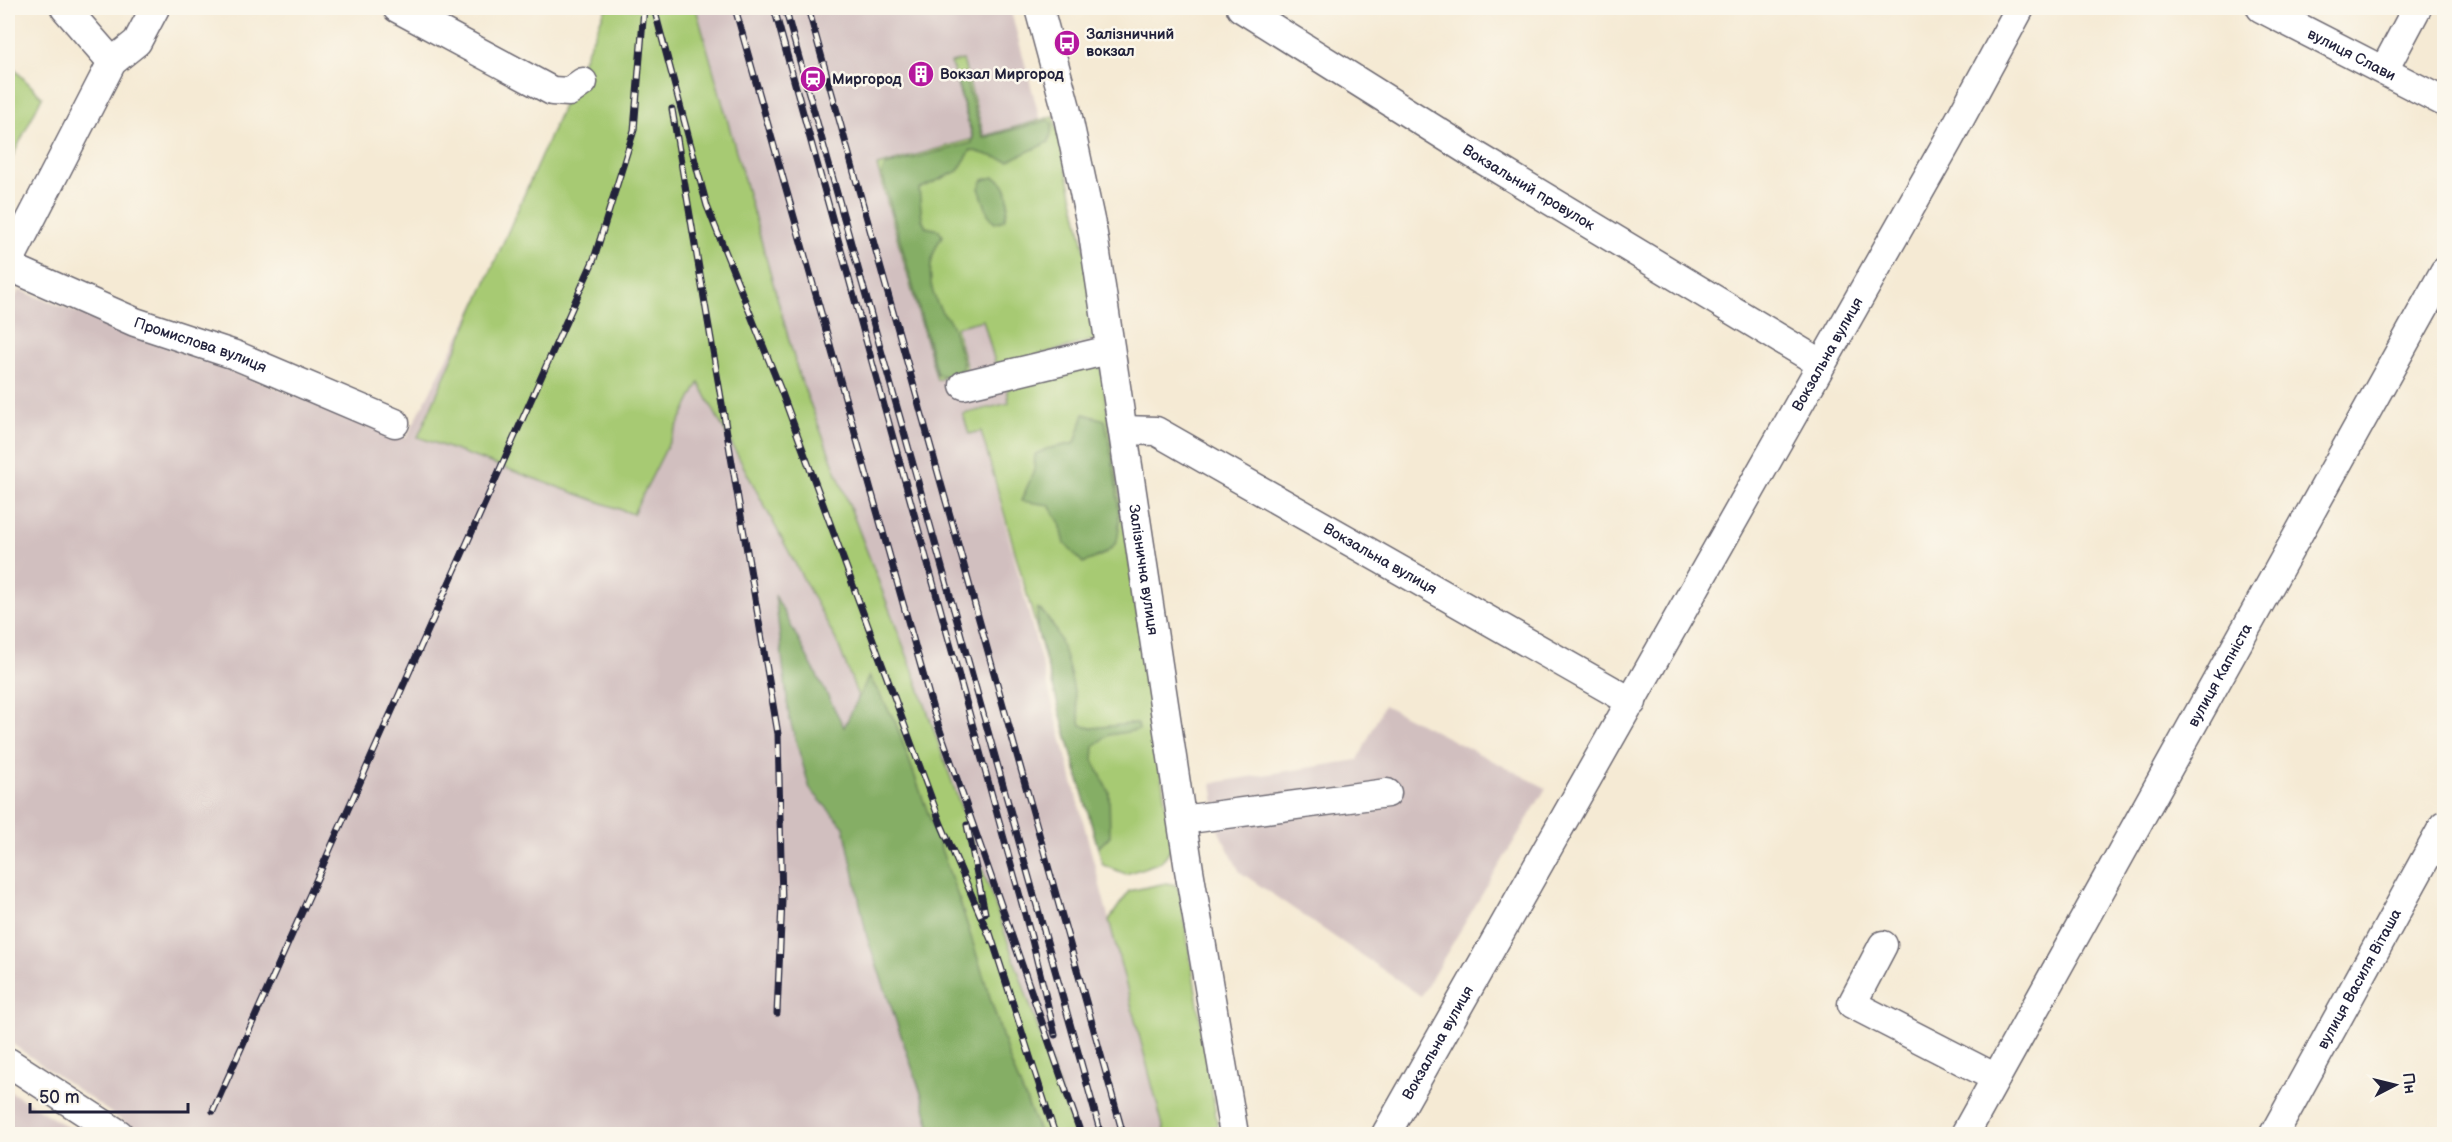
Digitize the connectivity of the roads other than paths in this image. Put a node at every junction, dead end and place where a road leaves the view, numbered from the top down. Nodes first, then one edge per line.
1 (65, 8) edge
2 (155, 8) edge
3 (397, 8) edge
4 (1039, 8) edge
5 (1240, 8) edge
6 (2020, 8) edge
7 (2261, 8) edge
8 (2416, 8) edge
9 (112, 62) junction
10 (2385, 70) junction
11 (583, 82) dead end
12 (2445, 102) edge
13 (8, 265) edge
14 (2445, 272) edge
15 (1109, 350) junction
16 (1820, 363) junction
17 (964, 385) dead end
18 (395, 423) dead end
19 (1124, 430) junction
20 (1632, 702) junction
21 (1387, 793) dead end
22 (1182, 820) junction
23 (2445, 825) edge
24 (1882, 945) dead end
25 (8, 1062) edge
26 (1996, 1078) junction
27 (119, 1134) edge
28 (1234, 1134) edge
29 (1386, 1134) edge
30 (1965, 1134) edge
31 (2274, 1134) edge

1 - 9 street
2 - 9 street, Промислова вулиця
3 - 11 street
4 - 15 street, Залізнична вулиця
5 - 16 street, Вокзальний провулок
6 - 16 street, Вокзальна вулиця
7 - 10 street, вулиця Слави
8 - 10 street
9 - 13 street, Промислова вулиця
10 - 12 street, вулиця Слави
13 - 18 street, Промислова вулиця
14 - 26 street, вулиця Капніста
15 - 17 street
15 - 19 street, Залізнична вулиця
16 - 20 street, Вокзальна вулиця
19 - 20 street, Вокзальна вулиця
19 - 22 street, Залізнична вулиця
20 - 29 street, Вокзальна вулиця
21 - 22 street
22 - 28 street, Залізнична вулиця
23 - 31 street, вулиця Василя Віташа
24 - 26 street
25 - 27 street
26 - 30 street, вулиця Капніста

